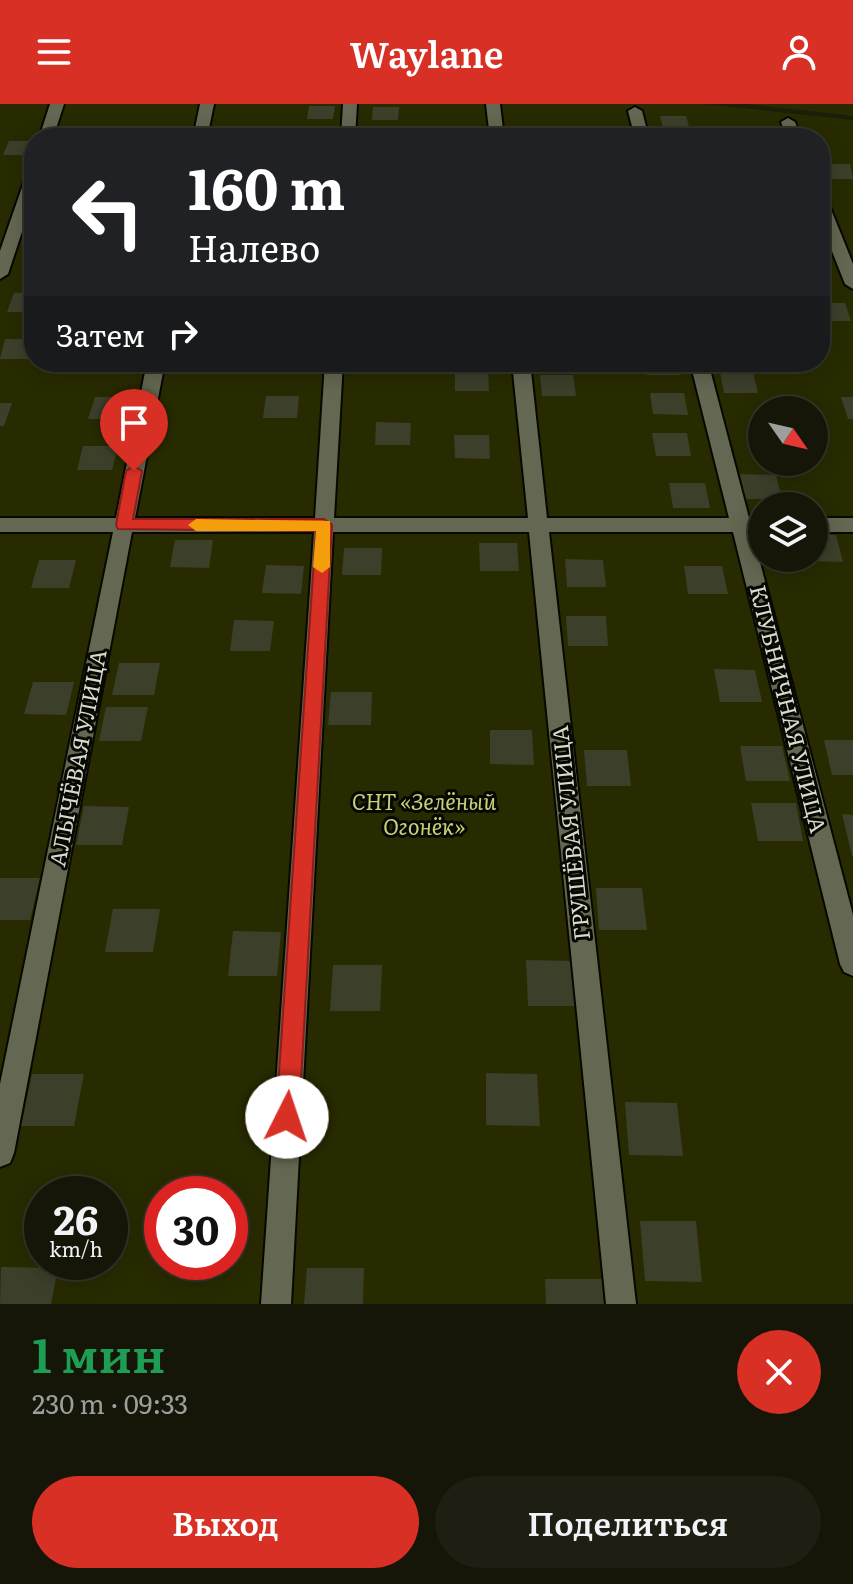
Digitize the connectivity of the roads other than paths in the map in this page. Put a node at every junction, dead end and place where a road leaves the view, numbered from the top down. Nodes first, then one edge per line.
1 (57, 104) edge
2 (207, 104) edge
3 (350, 104) edge
4 (493, 104) edge
5 (635, 111) dead end
6 (788, 122) dead end
7 (49, 128) edge
8 (202, 128) edge
9 (349, 128) edge
10 (496, 128) edge
11 (639, 128) edge
12 (790, 128) edge
13 (24, 203) edge
14 (830, 227) edge
15 (0, 274) edge
16 (853, 284) edge
17 (154, 372) edge
18 (333, 372) edge
19 (522, 372) edge
20 (702, 372) edge
21 (748, 513) edge
22 (0, 525) edge
23 (124, 525) junction
24 (324, 525) junction
25 (538, 525) junction
26 (748, 525) edge
27 (828, 525) edge
28 (853, 525) edge
29 (763, 572) edge
30 (853, 964) edge
31 (0, 1153) edge
32 (276, 1304) edge
33 (621, 1304) edge

1 - 7 street
2 - 8 street
3 - 9 street
4 - 10 street
5 - 11 street
6 - 12 street
13 - 15 street
14 - 16 street
17 - 23 street, АЛЫЧЁВАЯ УЛИЦА
18 - 24 street
19 - 25 street, ГРУШЁВАЯ УЛИЦА
20 - 21 street, КЛУБНИЧНАЯ УЛИЦА
22 - 23 street
23 - 24 street
23 - 31 street, АЛЫЧЁВАЯ УЛИЦА
24 - 25 street
24 - 32 street
25 - 26 street
25 - 33 street, ГРУШЁВАЯ УЛИЦА
27 - 28 street
29 - 30 street, КЛУБНИЧНАЯ УЛИЦА

